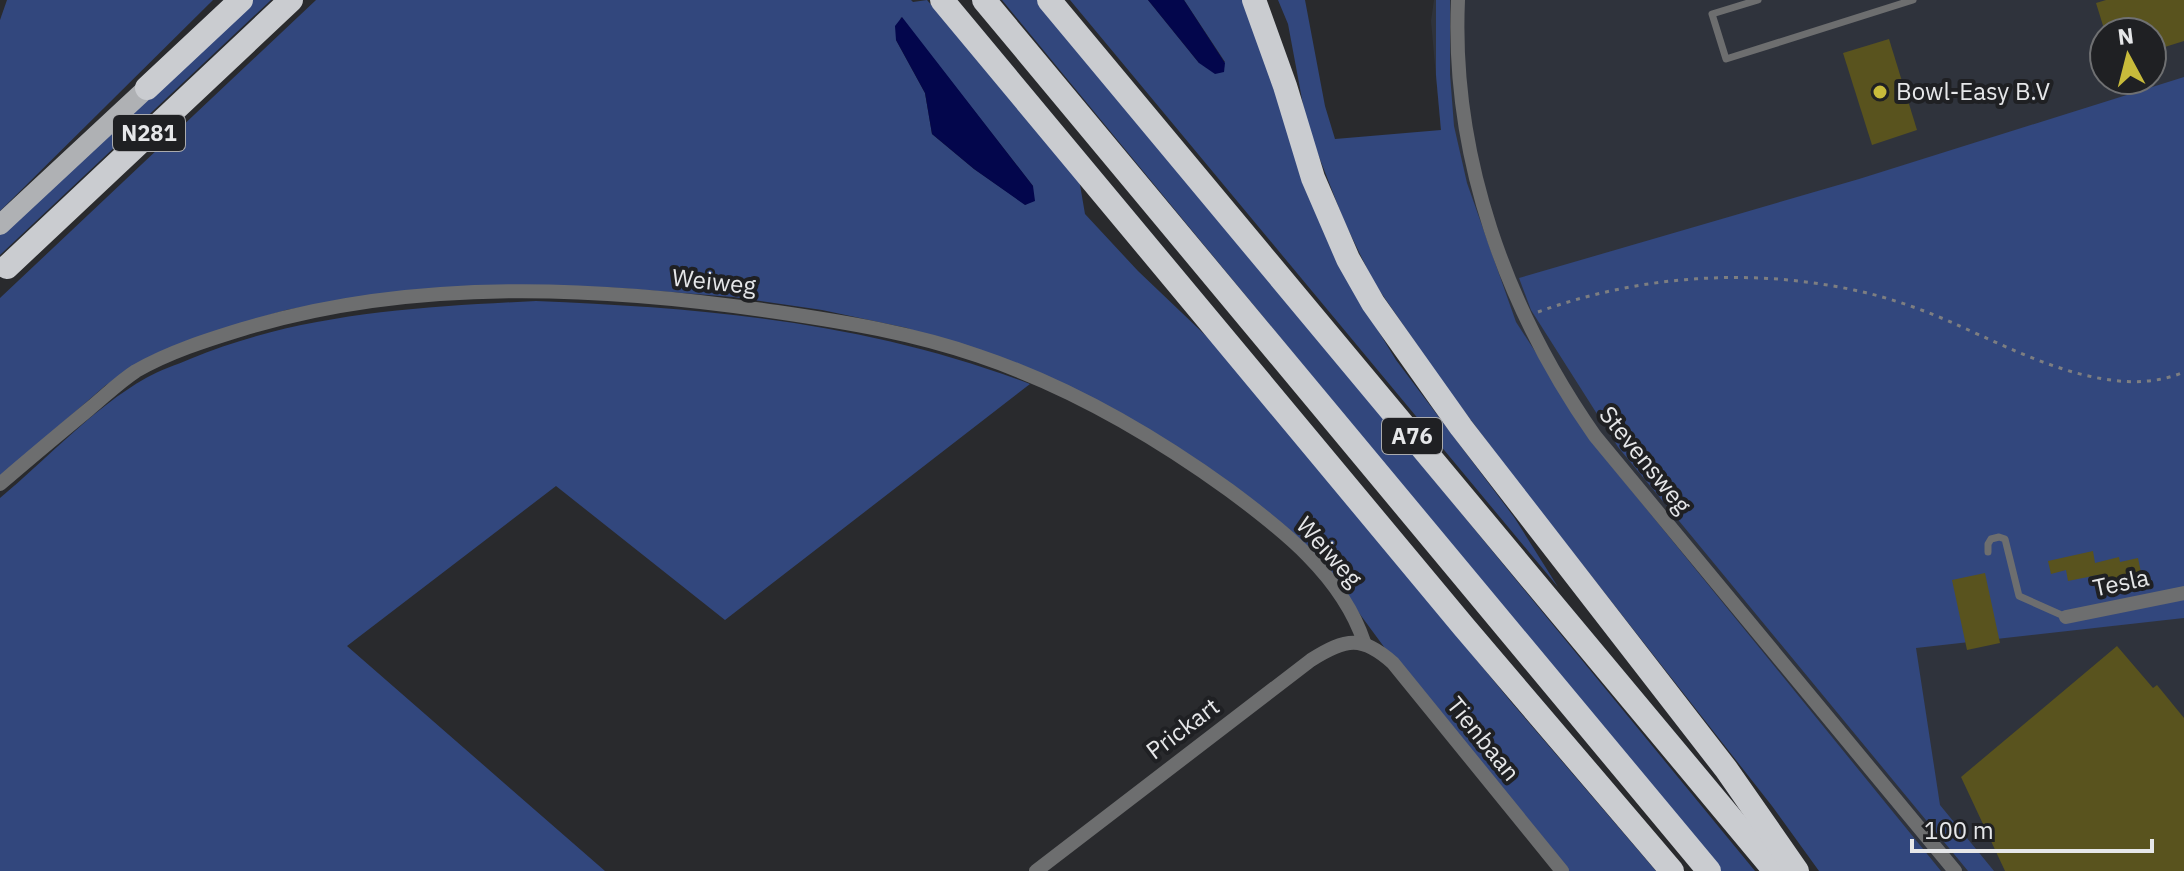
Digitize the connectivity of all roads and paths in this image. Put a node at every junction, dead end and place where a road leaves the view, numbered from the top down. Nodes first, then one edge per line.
1 (241, 0) edge
2 (291, 0) edge
3 (942, 0) edge
4 (984, 0) edge
5 (1049, 0) edge
6 (1254, 0) edge
7 (1458, 0) edge
8 (1758, 0) edge
9 (1913, 0) edge
10 (147, 88) joint
11 (0, 225) edge
12 (3, 270) edge
13 (1525, 317) junction
14 (2184, 372) edge
15 (0, 484) edge
16 (1988, 552) dead end
17 (2184, 593) edge
18 (2066, 617) joint
19 (1364, 642) junction
20 (1036, 871) edge
21 (1562, 871) edge
22 (1672, 871) edge
23 (1709, 871) edge
24 (1775, 871) edge
25 (1797, 871) edge
26 (1955, 871) edge

1 - 10 highway, N281
2 - 12 highway, N281
3 - 22 highway
4 - 23 highway, A76
5 - 24 highway, A76
6 - 25 highway, A76
7 - 13 street, Stevensweg
8 - 9 lane
10 - 11 main road, N281
13 - 14 path
13 - 26 street, Stevensweg
15 - 19 street, Weiweg
16 - 18 lane
17 - 18 street, Tesla
19 - 20 street, Prickart
19 - 21 street, Tienbaan

